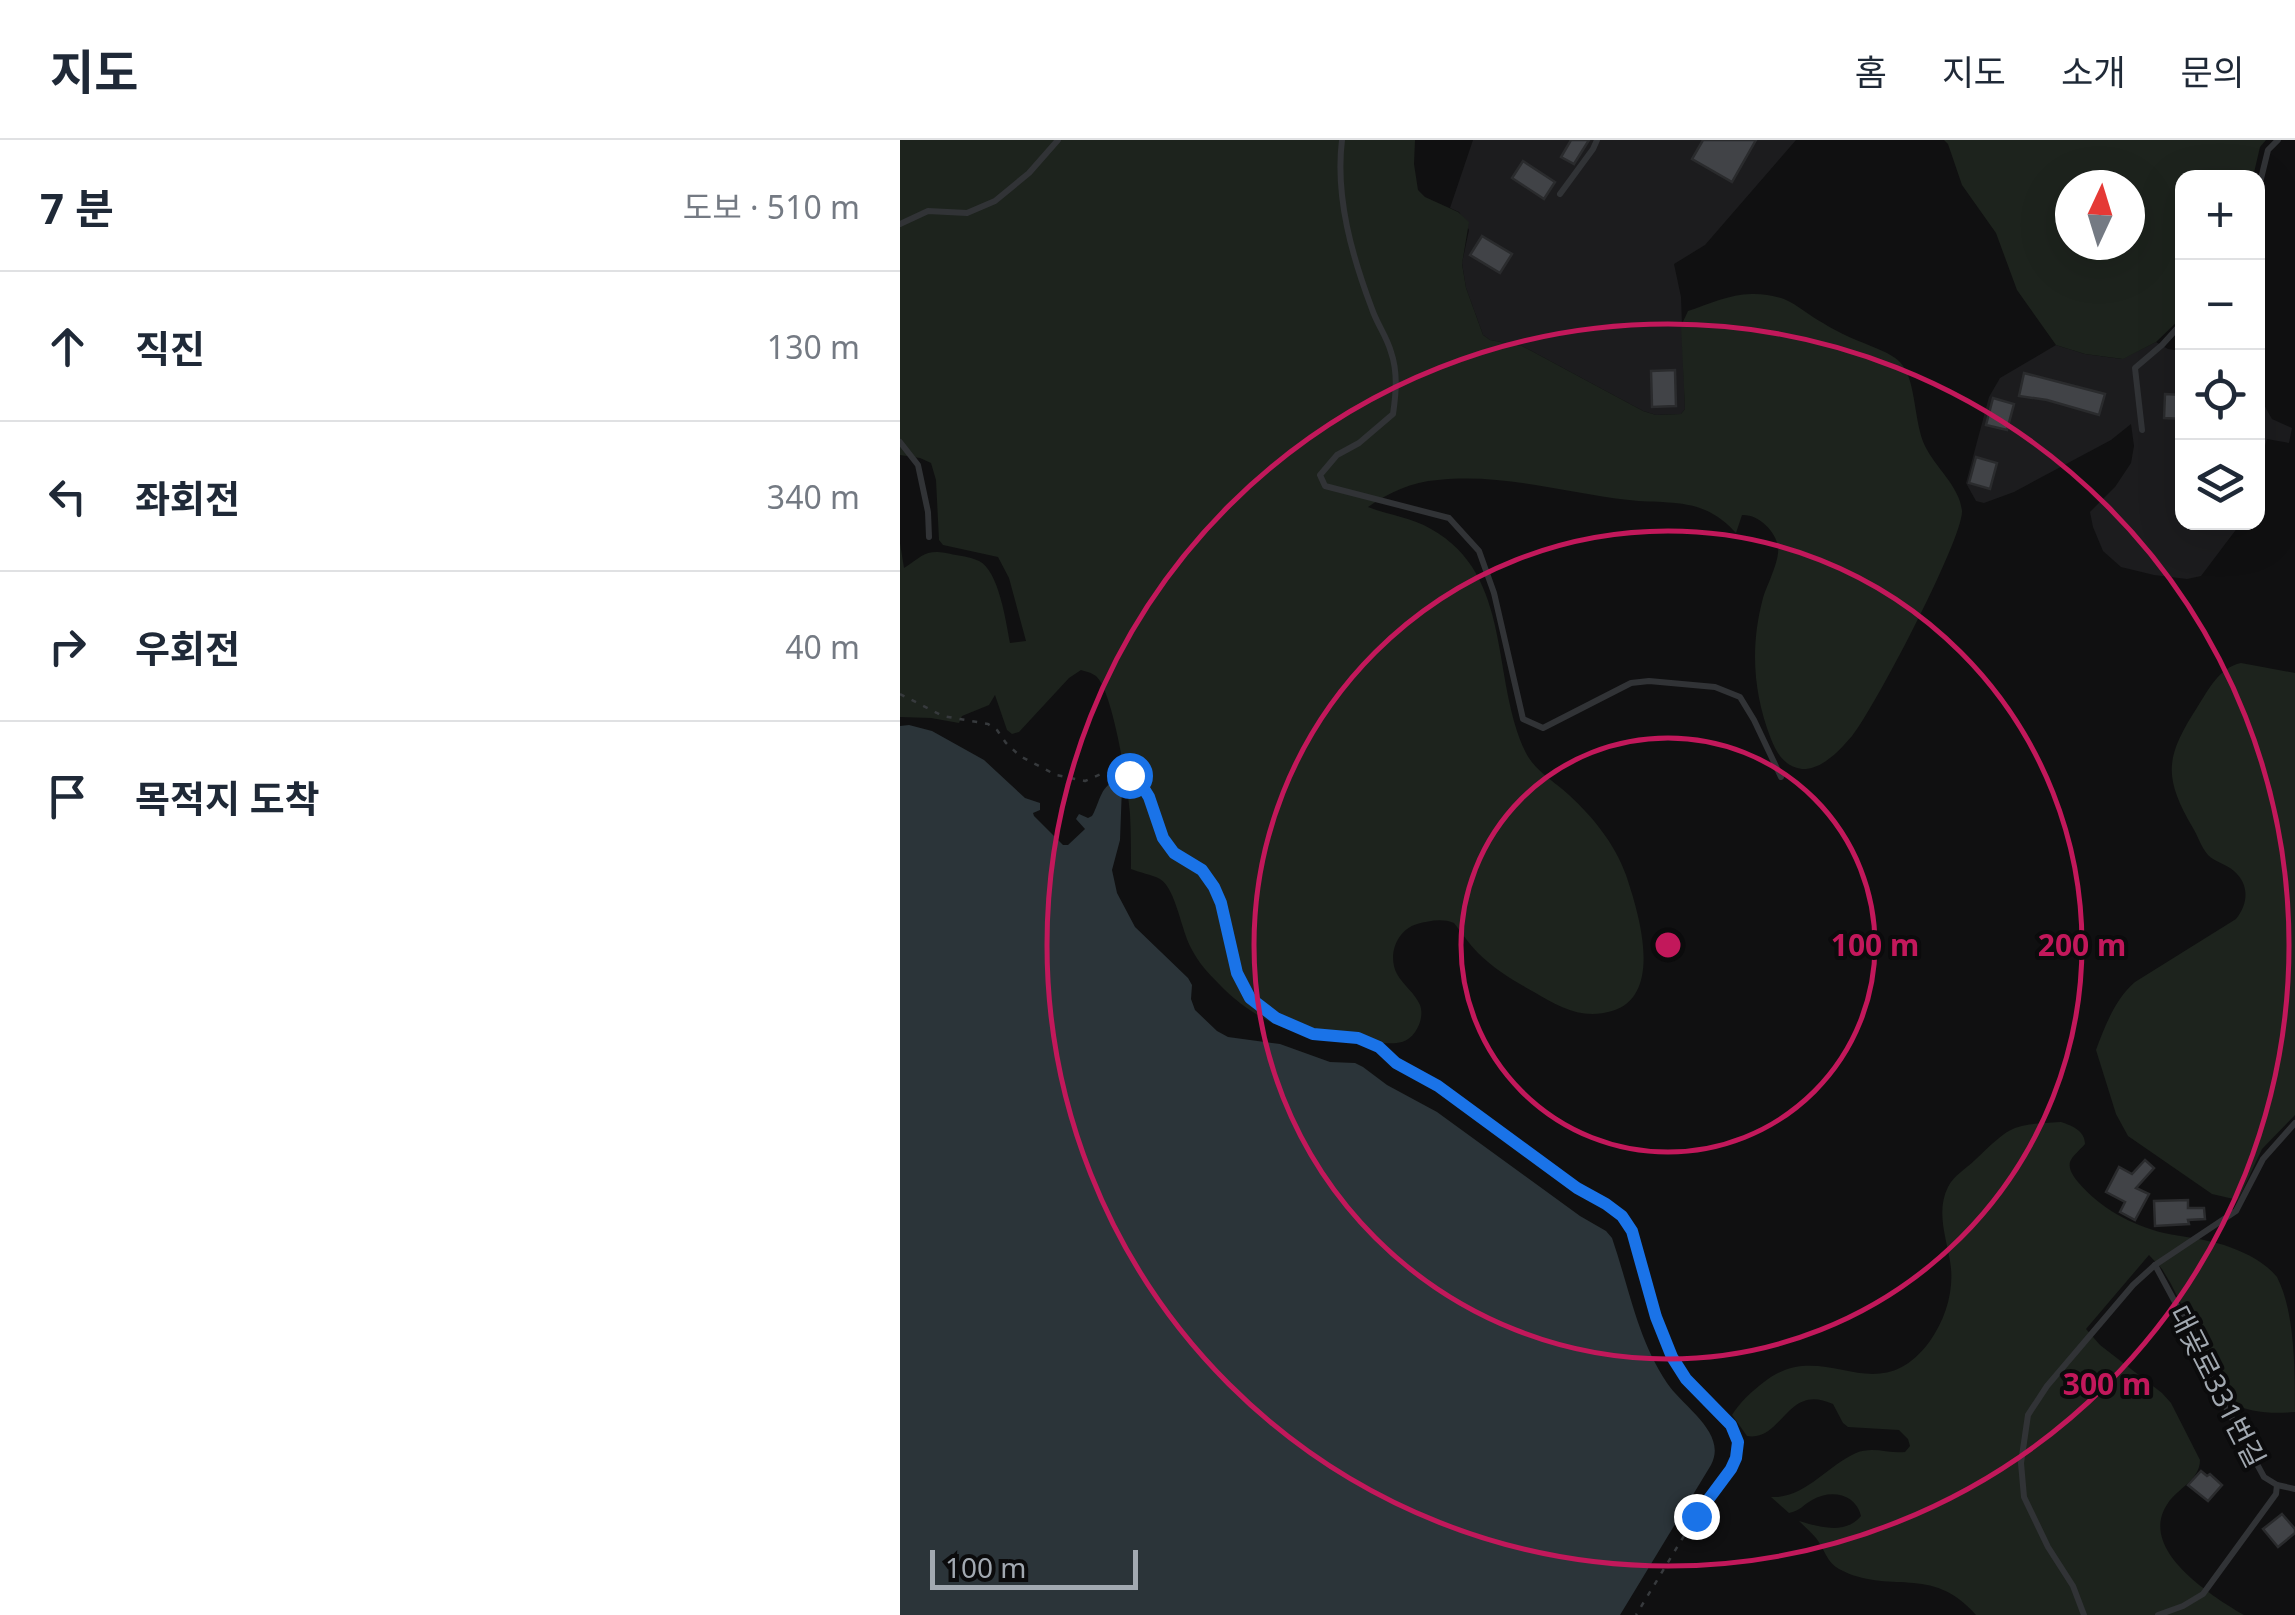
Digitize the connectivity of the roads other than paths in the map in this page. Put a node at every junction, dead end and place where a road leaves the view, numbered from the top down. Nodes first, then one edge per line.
1 (1058, 140) edge
2 (1342, 140) edge
3 (1597, 140) edge
4 (2278, 140) edge
5 (2263, 170) edge
6 (1560, 194) dead end
7 (900, 224) edge
8 (2175, 331) edge
9 (2142, 430) dead end
10 (900, 442) edge
11 (929, 538) dead end
12 (1781, 777) dead end
13 (2295, 1122) edge
14 (2155, 1265) junction
15 (2278, 1486) junction
16 (2295, 1489) edge
17 (2084, 1615) edge
18 (2158, 1615) edge

1 - 7 lane
2 - 12 lane
3 - 6 lane
4 - 5 lane
8 - 9 lane
10 - 11 lane
13 - 14 lane
14 - 15 lane, 대곶로331번길
14 - 17 lane
15 - 16 lane, 대곶로331번길
15 - 18 lane

